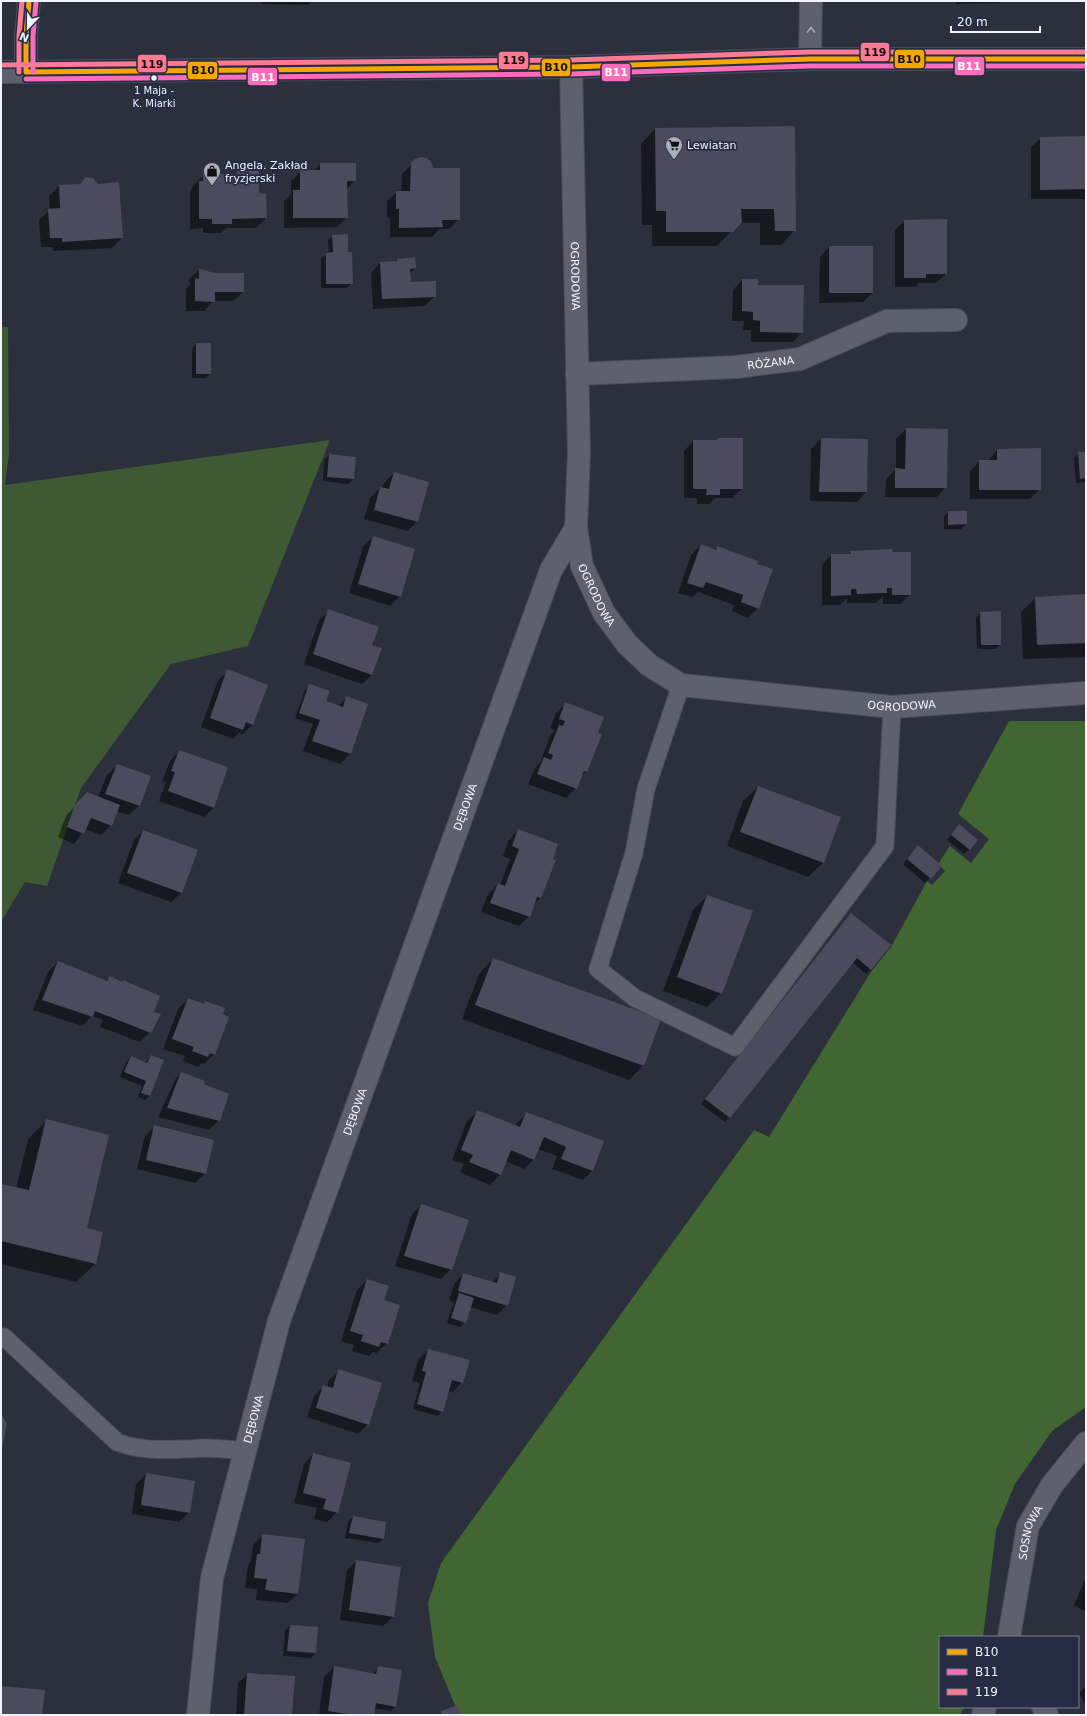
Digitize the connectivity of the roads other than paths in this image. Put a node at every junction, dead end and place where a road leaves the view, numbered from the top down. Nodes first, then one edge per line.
1 (30, 1) edge
2 (811, 1) edge
3 (810, 59) junction
4 (1086, 59) edge
5 (571, 67) junction
6 (1, 72) edge
7 (26, 72) junction
8 (956, 320) dead end
9 (577, 374) junction
10 (576, 528) junction
11 (681, 685) junction
12 (1086, 693) edge
13 (892, 707) junction
14 (1, 1337) edge
15 (1086, 1443) edge
16 (246, 1451) junction
17 (1009, 1636) edge
18 (198, 1715) edge

1 - 7 street
3 -> 2 street
3 - 4 street
3 - 5 street
5 - 7 street
5 - 9 street, OGRODOWA
6 - 7 street
8 - 9 street, RÓŻANA
9 - 10 street, OGRODOWA
10 - 11 street, OGRODOWA
10 - 16 street, DĘBOWA
11 - 13 street, OGRODOWA
11 - 13 lane
12 - 13 street, OGRODOWA
14 - 16 lane
15 - 17 street, SOSNOWA
16 - 18 street, DĘBOWA

